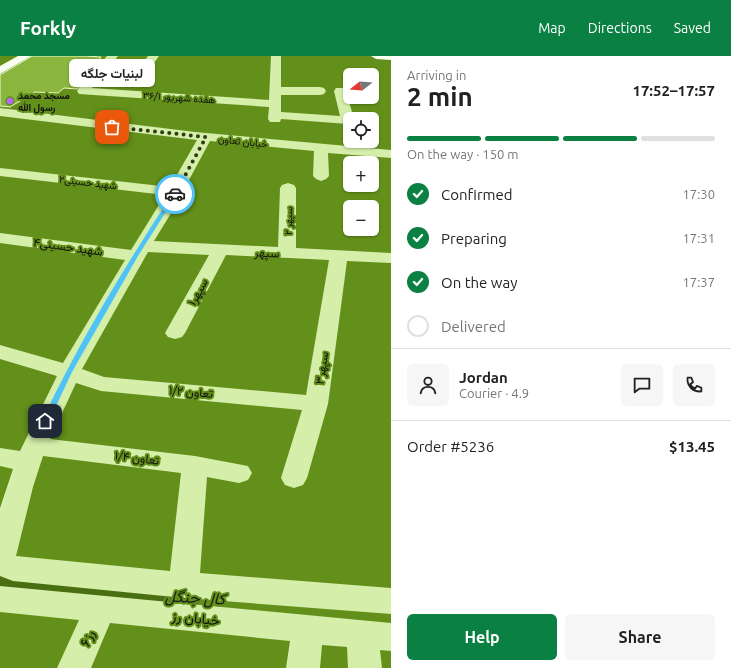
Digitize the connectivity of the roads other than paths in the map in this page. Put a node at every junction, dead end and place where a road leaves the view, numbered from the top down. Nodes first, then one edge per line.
1 (26, 56) edge
2 (113, 56) edge
3 (154, 56) edge
4 (276, 56) edge
5 (376, 56) edge
6 (391, 57) edge
7 (0, 71) edge
8 (140, 75) dead end
9 (276, 91) junction
10 (320, 91) dead end
11 (340, 91) dead end
12 (275, 109) junction
13 (0, 112) edge
14 (206, 137) junction
15 (274, 144) junction
16 (321, 148) junction
17 (391, 154) edge
18 (0, 172) edge
19 (321, 176) dead end
20 (288, 188) dead end
21 (176, 192) junction
22 (0, 238) edge
23 (220, 250) junction
24 (139, 251) junction
25 (287, 254) junction
26 (339, 256) junction
27 (391, 258) edge
28 (175, 333) dead end
29 (0, 352) edge
30 (68, 372) junction
31 (316, 404) junction
32 (31, 454) junction
33 (0, 457) edge
34 (195, 465) junction
35 (239, 473) dead end
36 (294, 478) dead end
37 (1, 557) edge
38 (184, 585) junction
39 (0, 599) edge
40 (391, 601) edge
41 (100, 609) junction
42 (307, 629) junction
43 (377, 636) edge
44 (74, 668) edge
45 (303, 668) edge
46 (365, 668) edge

1 - 7 main road
2 - 12 street, هفده شهریور ۳۶/۱
3 - 8 street
4 - 9 street
5 - 6 main road
9 - 10 street
9 - 12 street
11 - 12 street, هفده شهریور ۳۶/۱
12 - 15 street
13 - 14 street, خیابان تعاون
14 - 15 street, خیابان تعاون
14 - 21 street
15 - 16 street, خیابان تعاون
16 - 17 street, خیابان تعاون
16 - 19 street
18 - 21 street, شهید حسینی۲
20 - 25 street, سپهر ۲
21 - 24 street
22 - 24 street, شهید حسینی۴
23 - 24 street, سپهر
23 - 25 street, سپهر
23 - 28 street, سپهر۱
24 - 30 street
25 - 26 street, سپهر
26 - 27 street, سپهر
26 - 31 street, سپهر۳
29 - 30 street, تعاون ۱/۲
30 - 31 street, تعاون ۱/۲
30 - 32 street
31 - 36 street, سپهر۳
32 - 33 street, تعاون ۱/۴
32 - 34 street, تعاون ۱/۴
32 - 37 street
34 - 35 street, تعاون ۱/۴
34 - 38 street
37 - 38 street
38 - 40 street
39 - 41 street, خیابان رز
41 - 42 street, خیابان رز
41 - 44 street, رز۶
42 - 43 street, خیابان رز
42 - 45 street
43 - 46 street

